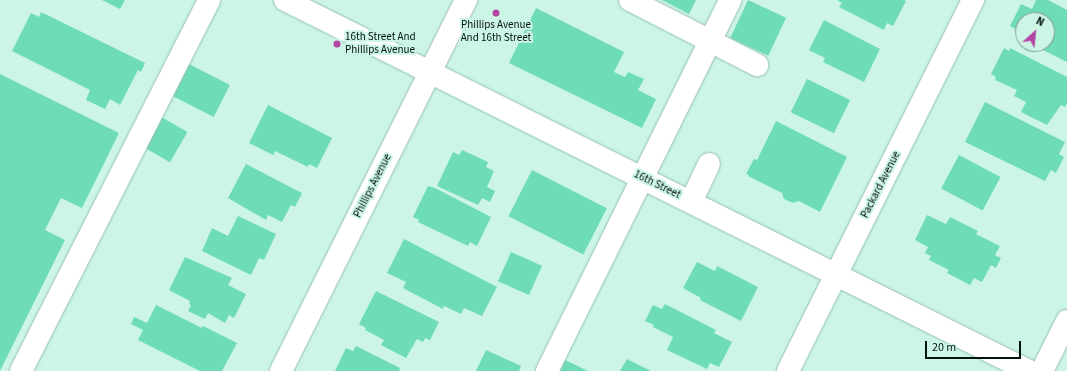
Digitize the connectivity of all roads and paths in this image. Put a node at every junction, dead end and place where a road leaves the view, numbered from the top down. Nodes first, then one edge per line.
1 (209, 0) edge
2 (285, 0) edge
3 (466, 0) edge
4 (630, 0) edge
5 (730, 0) edge
6 (973, 0) edge
7 (710, 40) junction
8 (757, 64) dead end
9 (430, 72) junction
10 (710, 164) dead end
11 (641, 177) junction
12 (691, 202) junction
13 (836, 275) junction
14 (1067, 321) edge
15 (20, 371) edge
16 (280, 371) edge
17 (547, 371) edge
18 (788, 371) edge
19 (1029, 371) edge
20 (1042, 371) edge

1 - 15 street
2 - 9 street, 16th Street
3 - 9 street, Phillips Avenue
4 - 7 street
5 - 7 street
6 - 13 street, Packard Avenue
7 - 8 street
7 - 11 street
9 - 11 street, 16th Street
9 - 16 street, Phillips Avenue
10 - 12 street
11 - 12 street, 16th Street
11 - 17 street
12 - 13 street, 16th Street
13 - 18 street, Packard Avenue
13 - 19 street, 16th Street
14 - 20 street

